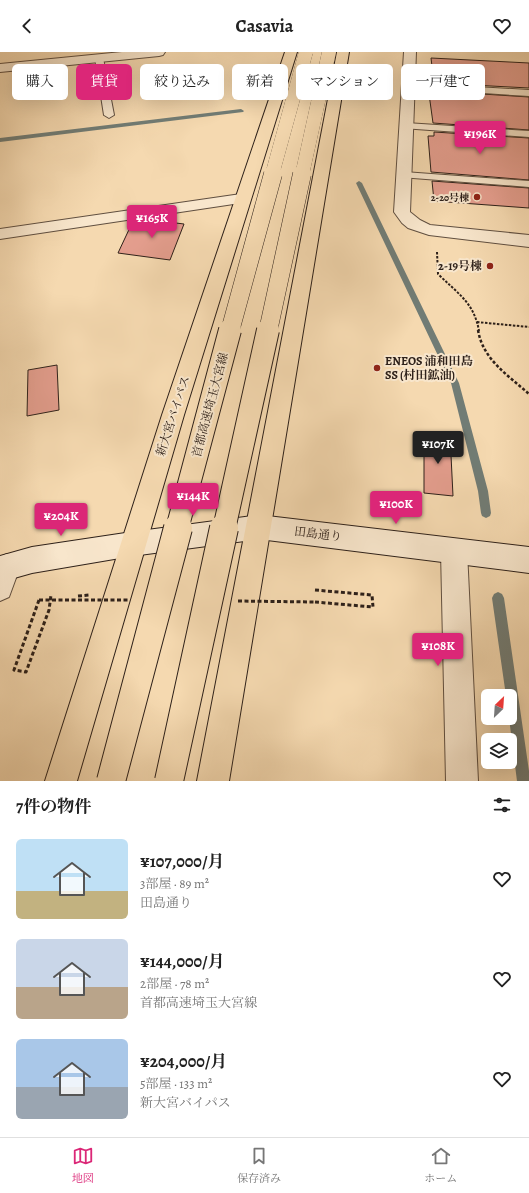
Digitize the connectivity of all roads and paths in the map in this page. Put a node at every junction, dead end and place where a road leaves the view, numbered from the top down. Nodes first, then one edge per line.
1 (159, 52) edge
2 (291, 52) edge
3 (306, 52) edge
4 (329, 52) edge
5 (343, 52) edge
6 (410, 52) edge
7 (99, 58) junction
8 (409, 64) edge
9 (0, 68) edge
10 (485, 90) edge
11 (529, 93) edge
12 (407, 100) edge
13 (110, 115) dead end
14 (406, 126) junction
15 (529, 134) edge
16 (404, 175) junction
17 (529, 184) edge
18 (241, 199) junction
19 (437, 231) junction
20 (0, 234) edge
21 (529, 241) edge
22 (477, 322) junction
23 (529, 327) edge
24 (529, 394) edge
25 (259, 527) junction
26 (132, 544) junction
27 (454, 551) junction
28 (529, 560) edge
29 (2, 575) edge
30 (315, 590) dead end
31 (51, 595) dead end
32 (39, 600) dead end
33 (315, 602) dead end
34 (61, 781) edge
35 (111, 781) edge
36 (169, 781) edge
37 (213, 781) edge
38 (462, 781) edge

1 - 7 street
2 - 18 highway, 新大宮バイパス
3 - 35 highway, 首都高速埼玉大宮線, bridge
4 - 36 highway, bridge
5 - 25 highway
6 - 8 street
7 - 9 street
7 - 13 lane
10 - 11 lane
12 - 14 street
14 - 15 lane
14 - 16 street
16 - 17 lane
16 - 19 street
18 - 20 street
18 - 26 highway, 新大宮バイパス
19 - 21 street
19 - 22 path
22 - 23 path
22 - 24 path
25 - 26 street, 田島通り
25 - 27 street, 田島通り
25 - 37 highway
26 - 29 street, 田島通り
26 - 34 highway, 新大宮バイパス
27 - 28 street, 田島通り
27 - 38 street
30 - 33 path
31 - 32 path

